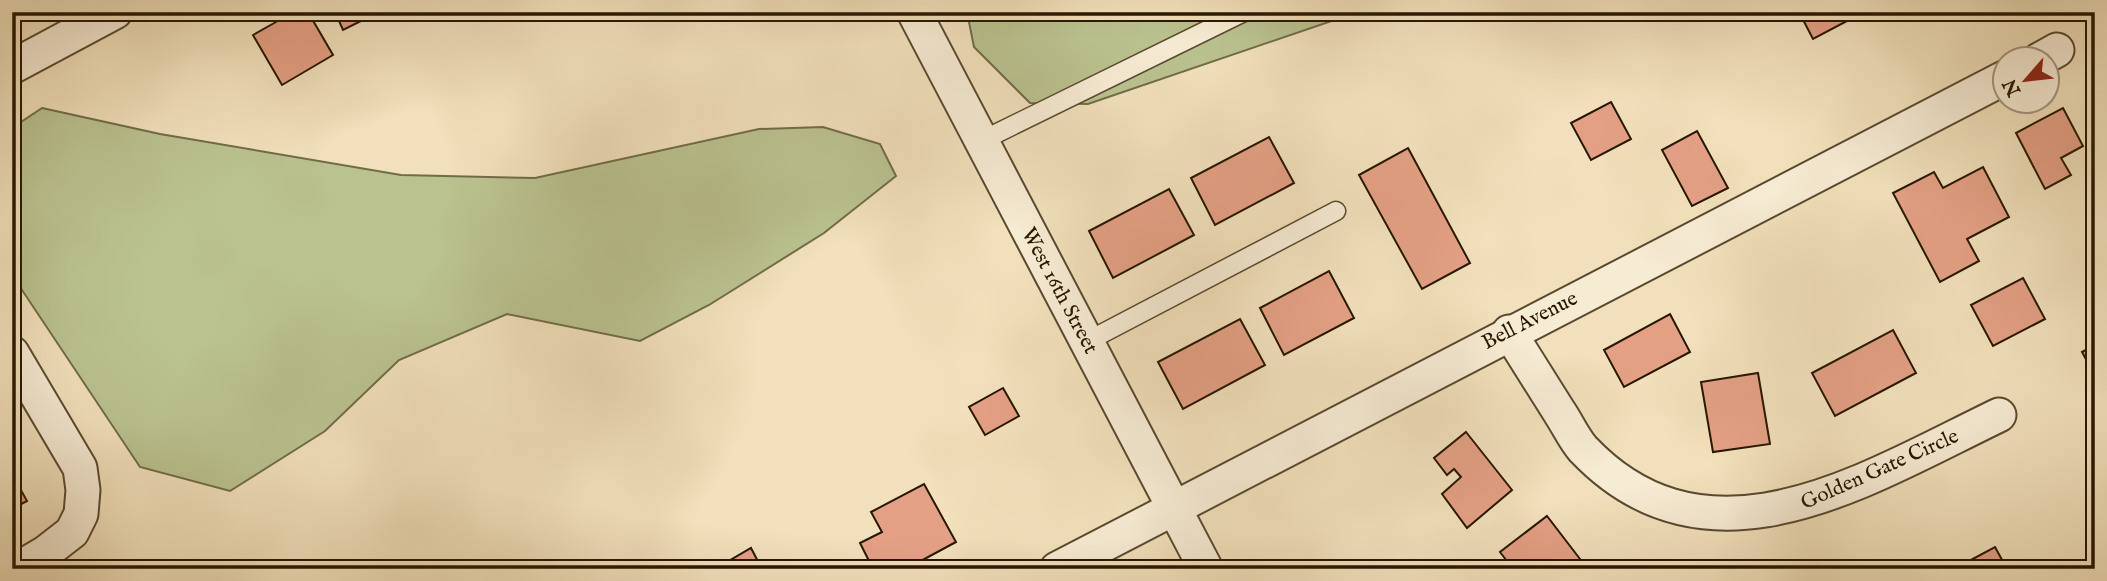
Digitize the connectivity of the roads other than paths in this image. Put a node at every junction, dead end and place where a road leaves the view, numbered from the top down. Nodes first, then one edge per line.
1 (116, 12) edge
2 (914, 12) edge
3 (1244, 12) edge
4 (12, 67) edge
5 (1992, 84) edge
6 (981, 141) junction
7 (1336, 211) dead end
8 (1509, 332) junction
9 (1086, 342) junction
10 (12, 353) edge
11 (1999, 415) dead end
12 (1172, 507) junction
13 (18, 569) edge
14 (1057, 569) edge
15 (1206, 569) edge

1 - 4 street
2 - 6 street, West 16th Street
3 - 6 lane
5 - 8 street, Bell Avenue
6 - 9 street, West 16th Street
7 - 9 lane
8 - 11 street, Golden Gate Circle
8 - 12 street, Bell Avenue
9 - 12 street, West 16th Street
10 - 13 street
12 - 14 street, Bell Avenue
12 - 15 street, West 16th Street

